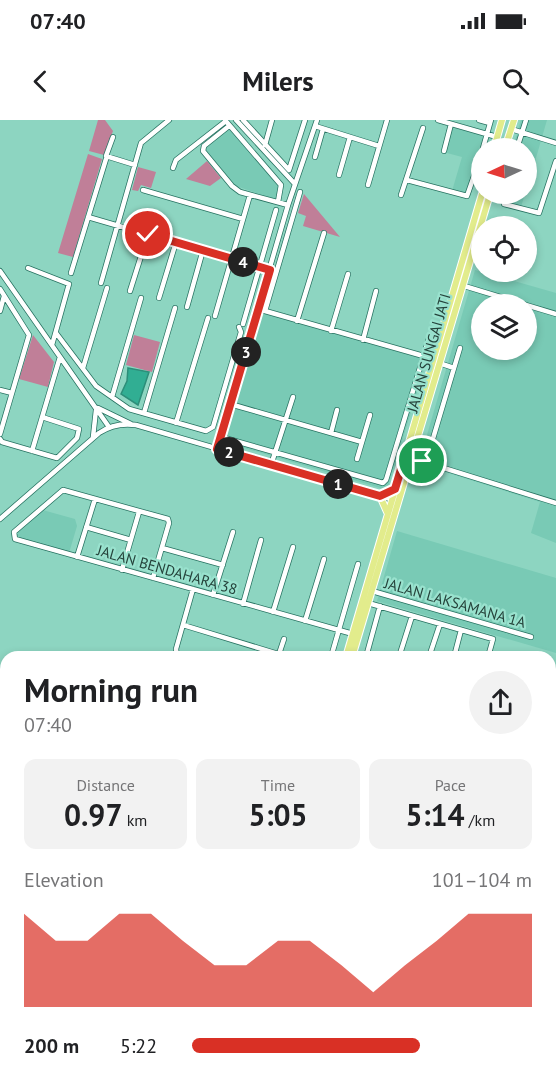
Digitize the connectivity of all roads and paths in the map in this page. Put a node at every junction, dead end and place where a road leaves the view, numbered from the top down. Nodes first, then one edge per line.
1 (169, 120) edge
2 (236, 120) edge
3 (243, 120) edge
4 (272, 120) edge
5 (305, 120) edge
6 (317, 120) edge
7 (387, 120) edge
8 (438, 120) edge
9 (479, 120) edge
10 (526, 120) edge
11 (502, 121) edge
12 (226, 122) edge
13 (491, 122) edge
14 (451, 124) junction
15 (512, 124) edge
16 (315, 126) junction
17 (423, 128) dead end
18 (323, 129) junction
19 (522, 132) junction
20 (487, 134) junction
21 (350, 137) junction
22 (497, 137) joint
23 (113, 138) dead end
24 (486, 138) edge
25 (520, 138) edge
26 (556, 143) edge
27 (265, 145) junction
28 (379, 146) junction
29 (444, 151) dead end
30 (315, 157) dead end
31 (106, 158) junction
32 (556, 161) edge
33 (135, 165) junction
34 (173, 168) dead end
35 (339, 176) dead end
36 (407, 180) junction
37 (295, 184) junction
38 (368, 185) dead end
39 (143, 190) dead end
40 (471, 191) edge
41 (300, 192) dead end
42 (250, 195) junction
43 (401, 195) dead end
44 (278, 202) junction
45 (479, 204) edge
46 (487, 204) edge
47 (504, 204) edge
48 (288, 205) junction
49 (276, 210) dead end
50 (88, 217) junction
51 (243, 219) junction
52 (118, 226) junction
53 (324, 233) dead end
54 (148, 234) junction
55 (176, 243) junction
56 (203, 250) junction
57 (232, 259) junction
58 (259, 267) junction
59 (28, 268) dead end
60 (270, 270) junction
61 (0, 271) edge
62 (71, 273) dead end
63 (348, 274) dead end
64 (74, 279) dead end
65 (101, 283) dead end
66 (69, 284) junction
67 (462, 285) junction
68 (107, 288) dead end
69 (0, 290) edge
70 (130, 291) dead end
71 (376, 291) dead end
72 (490, 294) edge
73 (4, 296) junction
74 (141, 298) dead end
75 (159, 298) dead end
76 (187, 307) dead end
77 (175, 308) dead end
78 (537, 308) edge
79 (258, 309) junction
80 (0, 311) edge
81 (265, 311) junction
82 (556, 314) edge
83 (215, 316) dead end
84 (208, 318) dead end
85 (297, 321) junction
86 (331, 331) junction
87 (56, 333) junction
88 (429, 338) dead end
89 (363, 340) junction
90 (52, 345) junction
91 (460, 348) dead end
92 (423, 356) junction
93 (60, 357) junction
94 (436, 361) junction
95 (83, 368) junction
96 (454, 368) junction
97 (0, 390) edge
98 (12, 393) junction
99 (112, 397) junction
100 (293, 397) dead end
101 (230, 404) junction
102 (95, 407) junction
103 (337, 410) dead end
104 (144, 413) junction
105 (370, 416) dead end
106 (42, 417) junction
107 (285, 420) junction
108 (403, 421) junction
109 (176, 423) junction
110 (414, 424) junction
111 (132, 425) junction
112 (1, 427) edge
113 (109, 427) junction
114 (400, 430) junction
115 (331, 433) junction
116 (0, 434) edge
117 (415, 435) junction
118 (221, 437) junction
119 (93, 438) junction
120 (0, 439) edge
121 (362, 442) junction
122 (217, 449) junction
123 (32, 451) junction
124 (275, 453) junction
125 (405, 456) junction
126 (357, 459) dead end
127 (420, 460) junction
128 (271, 465) junction
129 (408, 472) junction
130 (372, 483) junction
131 (395, 489) junction
132 (369, 493) junction
133 (380, 496) junction
134 (94, 499) junction
135 (392, 500) junction
136 (399, 502) junction
137 (556, 503) edge
138 (139, 512) junction
139 (387, 516) junction
140 (0, 519) edge
141 (86, 527) junction
142 (233, 532) dead end
143 (131, 540) junction
144 (261, 540) dead end
145 (293, 547) dead end
146 (162, 548) junction
147 (77, 557) junction
148 (324, 559) dead end
149 (358, 564) dead end
150 (223, 565) junction
151 (122, 570) junction
152 (153, 578) junction
153 (193, 590) junction
154 (372, 591) junction
155 (213, 595) junction
156 (368, 603) junction
157 (243, 604) junction
158 (380, 606) junction
159 (273, 612) junction
160 (412, 616) junction
161 (305, 621) junction
162 (440, 624) junction
163 (183, 625) junction
164 (461, 630) junction
165 (339, 631) junction
166 (353, 634) junction
167 (531, 637) dead end
168 (284, 639) dead end
169 (176, 651) edge
170 (269, 651) edge
171 (280, 651) edge
172 (334, 651) edge
173 (348, 651) edge
174 (354, 651) edge
175 (368, 651) edge
176 (401, 651) edge
177 (431, 651) edge
178 (456, 651) edge
179 (490, 651) edge

1 - 33 street
2 - 37 street
3 - 27 street
4 - 27 street
5 - 27 street
6 - 16 street
7 - 28 street
8 - 14 street
9 - 13 street
10 - 19 street
11 - 22 main road
12 - 34 street
12 - 42 street
12 - 44 street
13 - 20 street
14 - 20 street
14 - 29 street
15 - 19 street
16 - 18 street
16 - 37 street
17 - 36 street
18 - 21 street
18 - 30 street
19 - 25 street
19 - 26 street
20 - 22 street
20 - 24 street
21 - 28 street
21 - 35 street
23 - 31 street
28 - 38 street
31 - 33 street
31 - 50 street
32 - 47 street
33 - 52 street
36 - 40 street
36 - 43 street
37 - 48 street
39 - 51 street
41 - 81 street
42 - 44 street
42 - 51 street
44 - 48 street
45 - 94 main road, JALAN SUNGAI JATI
46 - 67 main road, JALAN SUNGAI JATI
48 - 60 street
49 - 58 street
50 - 52 street
50 - 62 street
51 - 57 street
52 - 54 street
52 - 65 street
53 - 85 street
54 - 55 street
54 - 70 street
55 - 56 street
55 - 75 street
56 - 57 street
56 - 76 street
57 - 58 street
57 - 83 street
58 - 60 street
58 - 109 street
59 - 66 street
60 - 79 street
61 - 90 street
63 - 86 street
64 - 66 street
66 - 87 street
67 - 72 street
67 - 94 main road, JALAN SUNGAI JATI
68 - 95 street
69 - 73 street
71 - 89 street
73 - 80 street
73 - 98 street
74 - 99 street
77 - 104 street
78 - 82 street
79 - 81 street
79 - 101 street
81 - 85 street
84 - 109 street
85 - 86 street
86 - 89 street
87 - 90 street
87 - 95 street
88 - 92 street
89 - 92 street
90 - 93 street
91 - 96 street
92 - 94 street
92 - 108 street
93 - 102 street
93 - 106 street
94 - 96 street
94 - 110 main road, JALAN SUNGAI JATI
94 - 117 main road, JALAN SUNGAI JATI
95 - 99 street
96 - 127 street
97 - 98 street
98 - 112 street
99 - 104 street
100 - 107 street
101 - 107 street
101 - 118 street
102 - 111 street
102 - 113 street
102 - 119 street
103 - 115 street
104 - 109 street
105 - 121 street
106 - 123 street
106 - 123 street
107 - 115 street
107 - 124 street
108 - 110 street
108 - 114 street
110 - 117 main road, JALAN SUNGAI JATI
111 - 113 street
111 - 122 street
112 - 116 street
113 - 119 street
114 - 117 street
114 - 130 street
115 - 121 street
117 - 125 main road, JALAN SUNGAI JATI
117 - 127 main road
118 - 122 street
118 - 124 street
119 - 140 street
120 - 123 street
121 - 126 street
122 - 128 street
124 - 128 street
124 - 130 street
125 - 127 street
125 - 131 main road, JALAN SUNGAI JATI
127 - 129 main road
127 - 129 main road
127 - 137 street
128 - 132 street
129 - 136 main road
130 - 132 street
131 - 133 main road
131 - 135 main road, JALAN SUNGAI JATI
132 - 133 street
133 - 135 street
133 - 139 main road
134 - 138 street
134 - 141 street
134 - 147 street, JALAN BENDAHARA 38
135 - 136 street
135 - 139 main road, JALAN SUNGAI JATI
136 - 154 main road
138 - 143 street
138 - 146 street
139 - 166 main road, JALAN SUNGAI JATI
141 - 143 street
141 - 147 street
142 - 150 street
143 - 151 street
144 - 157 street
145 - 159 street
146 - 150 street
146 - 152 street
147 - 151 street, JALAN BENDAHARA 38
148 - 161 street
149 - 165 street
150 - 155 street
151 - 152 street, JALAN BENDAHARA 38
152 - 153 street, JALAN BENDAHARA 38
153 - 155 street, JALAN BENDAHARA 38
153 - 163 street
154 - 156 main road
154 - 167 street, JALAN LAKSAMANA 1A
155 - 157 street, JALAN BENDAHARA 38
156 - 158 street
156 - 174 main road
157 - 159 street, JALAN BENDAHARA 38
158 - 160 street
158 - 175 street
159 - 161 street, JALAN BENDAHARA 38
160 - 162 street
160 - 176 street
161 - 165 street, JALAN BENDAHARA 38
162 - 164 street
162 - 177 street
163 - 169 street
163 - 170 street
164 - 178 street
164 - 179 street
165 - 166 street, JALAN BENDAHARA 38
165 - 172 street
166 - 173 main road, JALAN SUNGAI JATI
168 - 171 street

